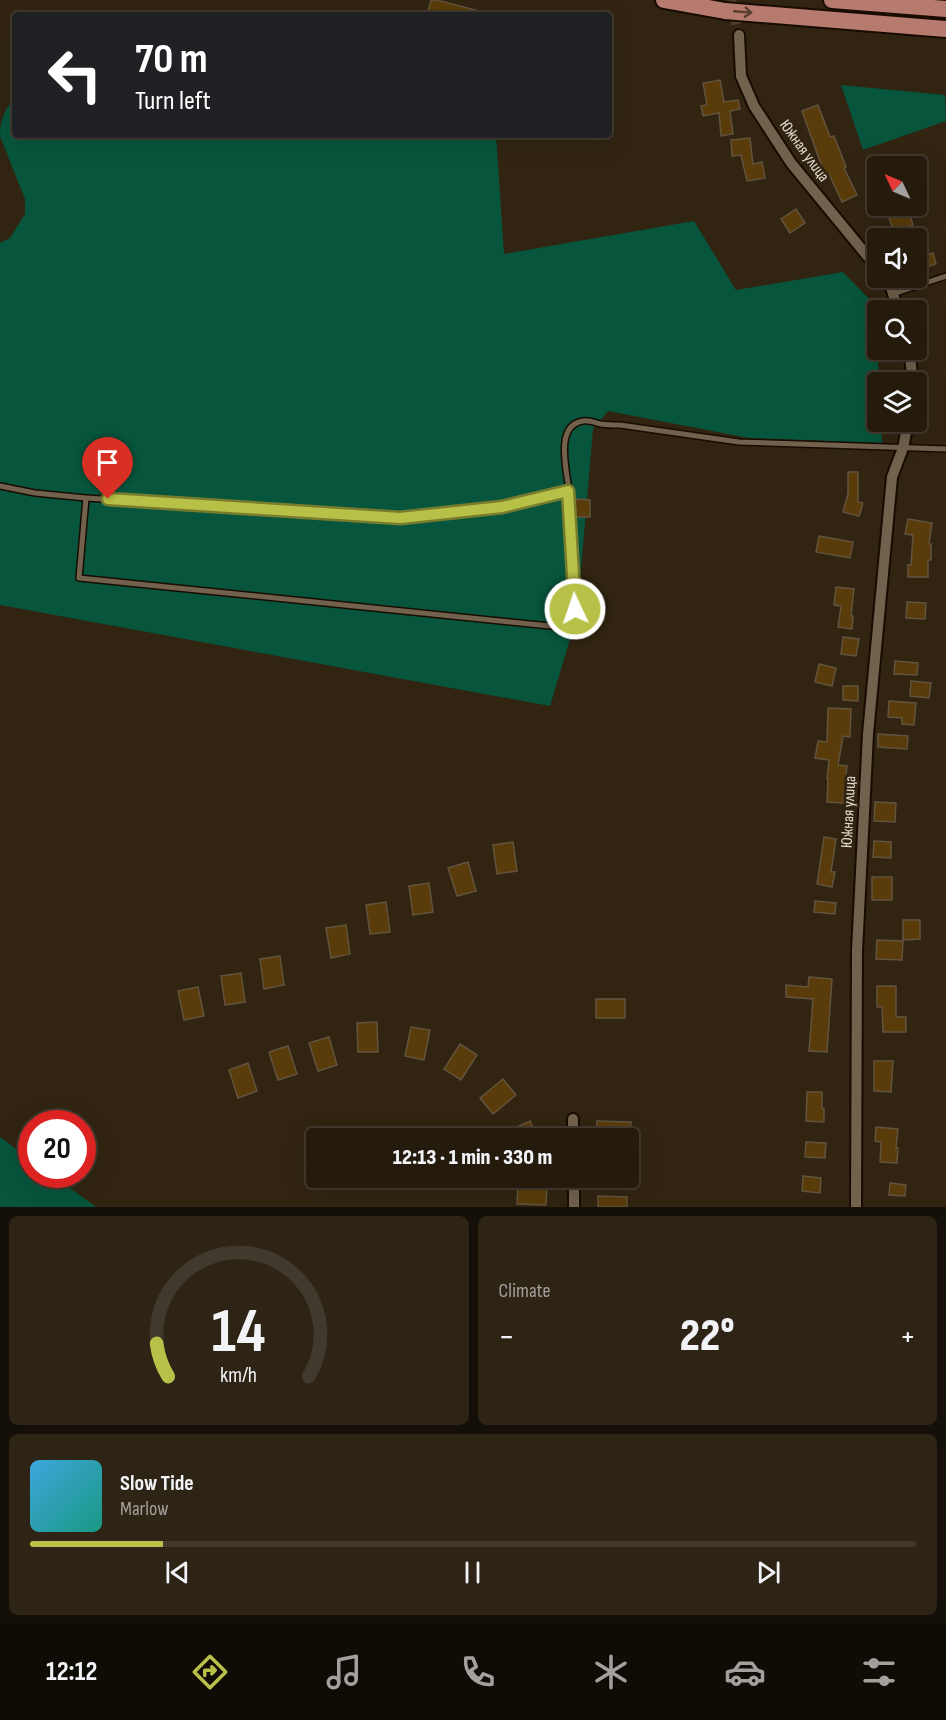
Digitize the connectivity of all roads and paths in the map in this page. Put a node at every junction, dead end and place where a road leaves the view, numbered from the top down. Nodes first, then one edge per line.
1 (664, 0) edge
2 (832, 0) edge
3 (946, 9) edge
4 (946, 29) edge
5 (739, 35) tunnel mouth
6 (867, 256) edge
7 (946, 276) edge
8 (891, 288) edge
9 (893, 294) junction
10 (895, 300) edge
11 (906, 432) edge
12 (903, 448) junction
13 (946, 449) edge
14 (0, 486) edge
15 (568, 491) junction
16 (86, 498) junction
17 (573, 1119) dead end
18 (573, 1128) edge
19 (574, 1188) edge
20 (574, 1207) edge
21 (856, 1207) edge

1 -> 4 main road
2 - 3 main road
5 - 6 street, Южная улица
7 - 9 lane
8 - 9 street
9 - 10 street
11 - 12 street, Южная улица
12 - 13 lane
12 - 15 lane
12 - 21 street, Южная улица
14 - 16 lane
15 - 16 lane
15 - 16 lane
17 - 18 street
19 - 20 street

